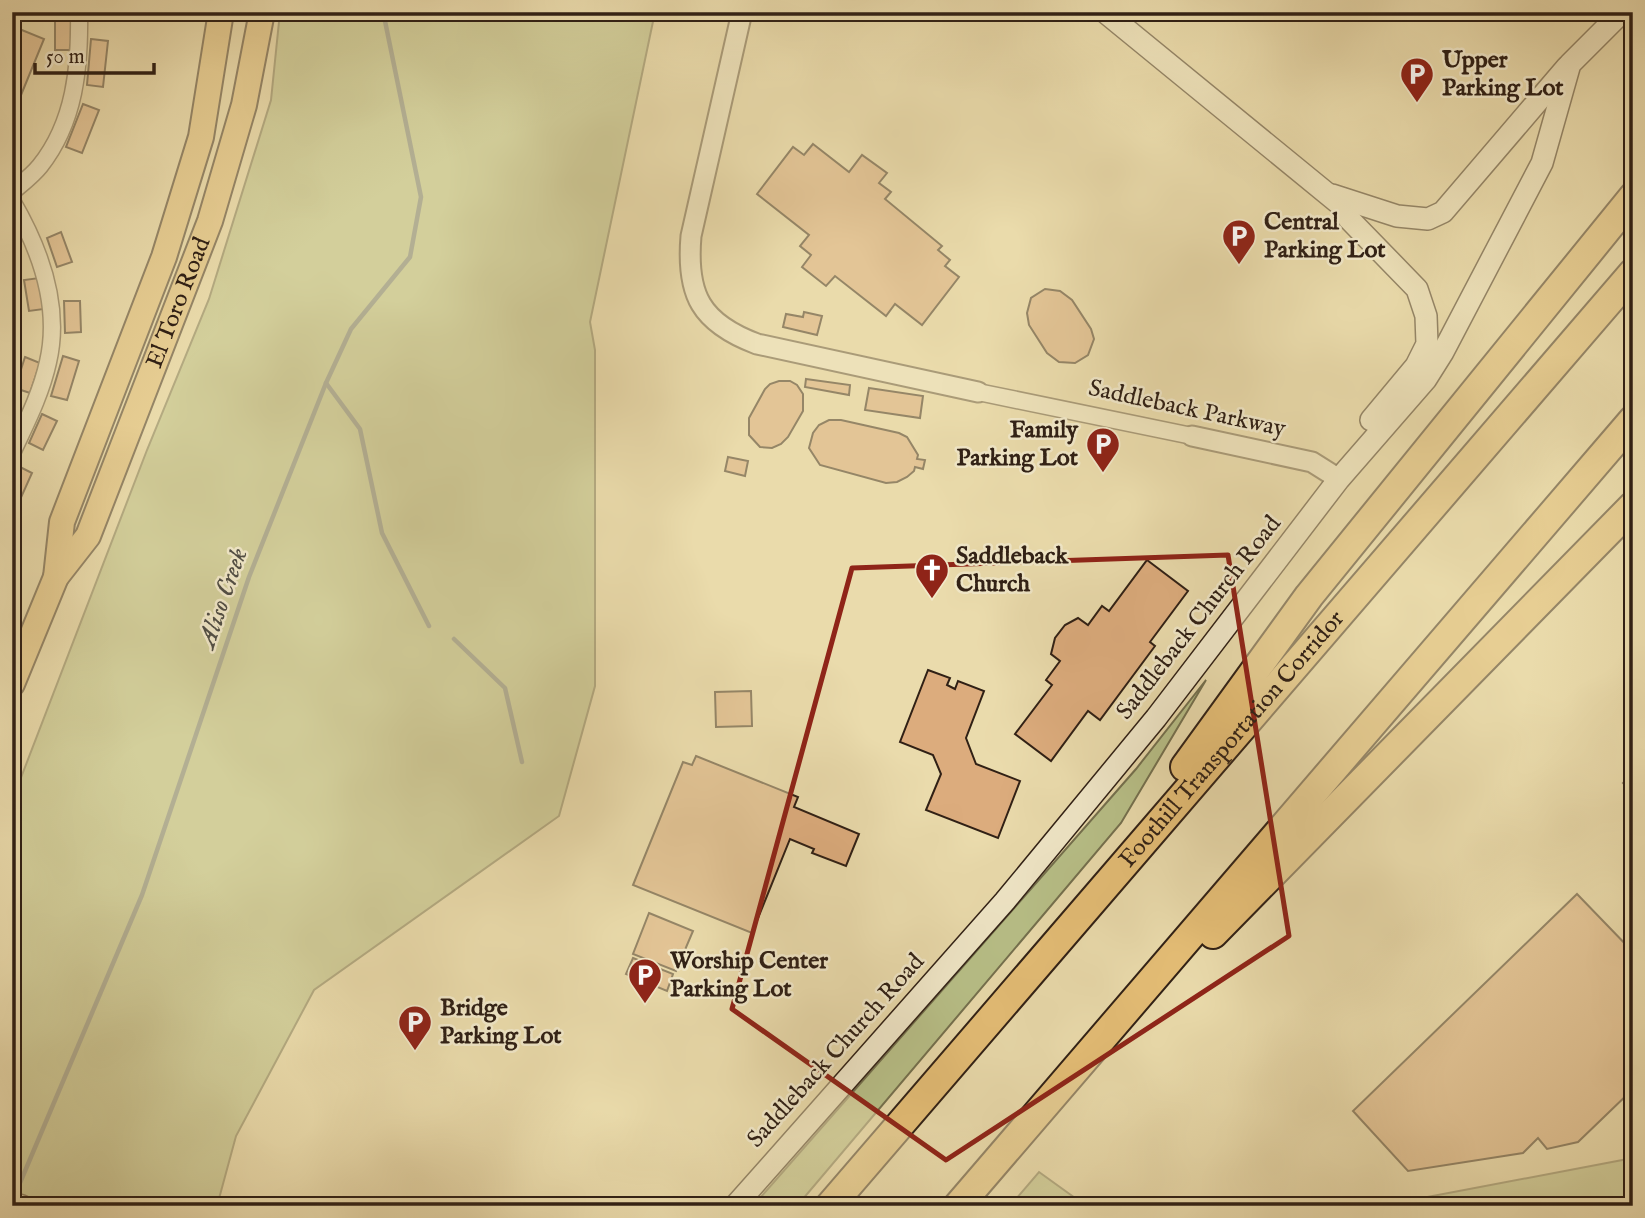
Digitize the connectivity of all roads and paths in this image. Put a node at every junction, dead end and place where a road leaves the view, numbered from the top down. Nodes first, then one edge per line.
1 (79, 12) edge
2 (221, 12) edge
3 (262, 12) edge
4 (742, 12) edge
5 (1105, 12) edge
6 (1622, 12) edge
7 (1570, 65) junction
8 (12, 192) edge
9 (1326, 193) junction
10 (1633, 197) edge
11 (12, 201) edge
12 (1633, 273) edge
13 (978, 392) joint
14 (1633, 420) edge
15 (1192, 436) joint
16 (12, 453) edge
17 (1339, 479) junction
18 (1633, 506) edge
19 (56, 577) junction
20 (12, 684) edge
21 (1069, 927) junction
22 (1021, 1131) junction
23 (12, 1203) edge
24 (22, 1206) edge
25 (735, 1206) edge
26 (830, 1206) edge
27 (958, 1206) edge

1 - 8 street
2 - 19 main road, El Toro Road
3 - 19 main road, El Toro Road
4 - 13 street, Saddleback Parkway
5 - 9 main road
6 - 7 main road, Saddleback Church Road
7 - 9 main road
7 - 17 main road, Saddleback Church Road
9 - 17 main road
10 - 21 highway
11 - 16 street
12 - 21 highway, Foothill Transportation Corridor
13 - 15 street, Saddleback Parkway
14 - 22 highway
15 - 17 street, Saddleback Parkway
17 - 25 main road, Saddleback Church Road
18 - 22 highway
19 - 20 main road, El Toro Road
21 - 26 highway, Foothill Transportation Corridor
22 - 27 highway
23 - 24 main road

